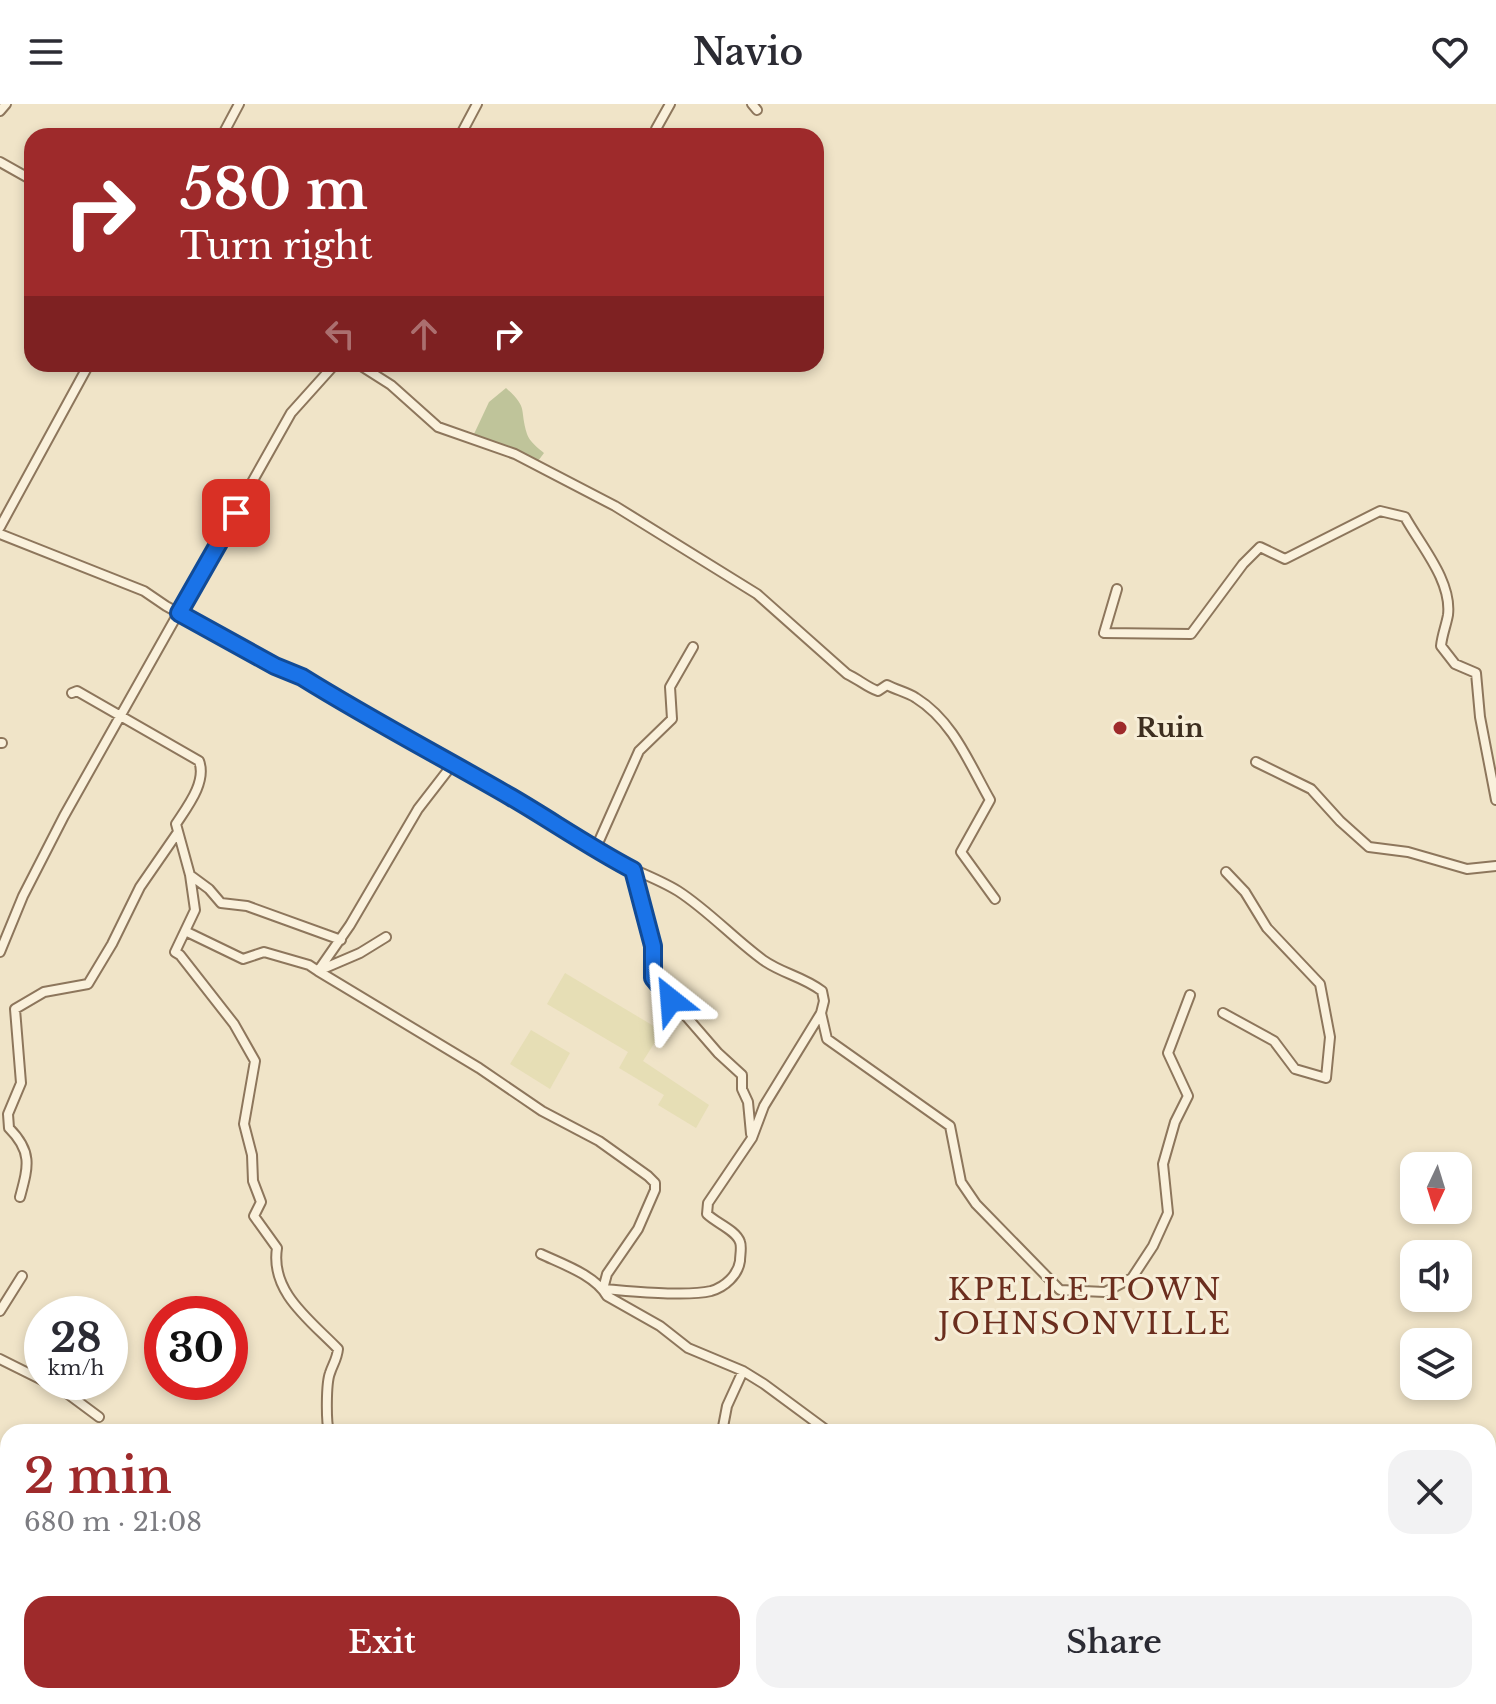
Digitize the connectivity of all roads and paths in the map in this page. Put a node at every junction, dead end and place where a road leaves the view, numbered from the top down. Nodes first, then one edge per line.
1 (6, 104) edge
2 (239, 104) edge
3 (477, 104) edge
4 (670, 104) edge
5 (0, 111) edge
6 (226, 128) edge
7 (464, 128) edge
8 (657, 128) edge
9 (0, 162) edge
10 (24, 176) edge
11 (84, 372) edge
12 (328, 372) edge
13 (375, 372) edge
14 (0, 527) edge
15 (0, 534) edge
16 (1117, 589) dead end
17 (179, 613) junction
18 (693, 647) dead end
19 (72, 693) dead end
20 (121, 718) junction
21 (1256, 762) dead end
22 (452, 765) junction
23 (1496, 800) edge
24 (178, 832) junction
25 (595, 850) junction
26 (1496, 866) edge
27 (633, 870) junction
28 (1226, 872) dead end
29 (190, 875) junction
30 (995, 899) dead end
31 (185, 931) junction
32 (386, 937) dead end
33 (341, 940) junction
34 (0, 952) edge
35 (318, 971) junction
36 (1190, 995) dead end
37 (821, 1013) junction
38 (1223, 1013) dead end
39 (0, 1133) edge
40 (15, 1134) junction
41 (752, 1138) junction
42 (20, 1197) dead end
43 (541, 1254) dead end
44 (22, 1276) dead end
45 (603, 1289) junction
46 (0, 1311) edge
47 (0, 1359) edge
48 (24, 1371) edge
49 (743, 1371) junction
50 (76, 1400) edge
51 (99, 1417) dead end
52 (329, 1424) edge
53 (724, 1424) edge
54 (818, 1424) edge

1 - 5 street
2 - 6 street
3 - 7 street
4 - 8 street
9 - 10 street
11 - 14 street
12 - 17 street
13 - 30 street
15 - 17 street
16 - 23 street
17 - 20 street
17 - 22 street
18 - 25 street
19 - 20 street
20 - 24 street
20 - 34 street
21 - 26 street
22 - 25 street
22 - 33 street
24 - 29 street
24 - 40 street
25 - 27 street
27 - 37 street
27 - 41 street
28 - 38 street
29 - 31 street
29 - 33 street
31 - 35 street
31 - 52 street
32 - 35 street
33 - 35 street
35 - 45 street
36 - 37 street
37 - 41 street
39 - 40 street
40 - 42 street
41 - 45 street
43 - 45 street
44 - 46 street
45 - 49 street
47 - 48 street
49 - 53 street
49 - 54 street
50 - 51 street

